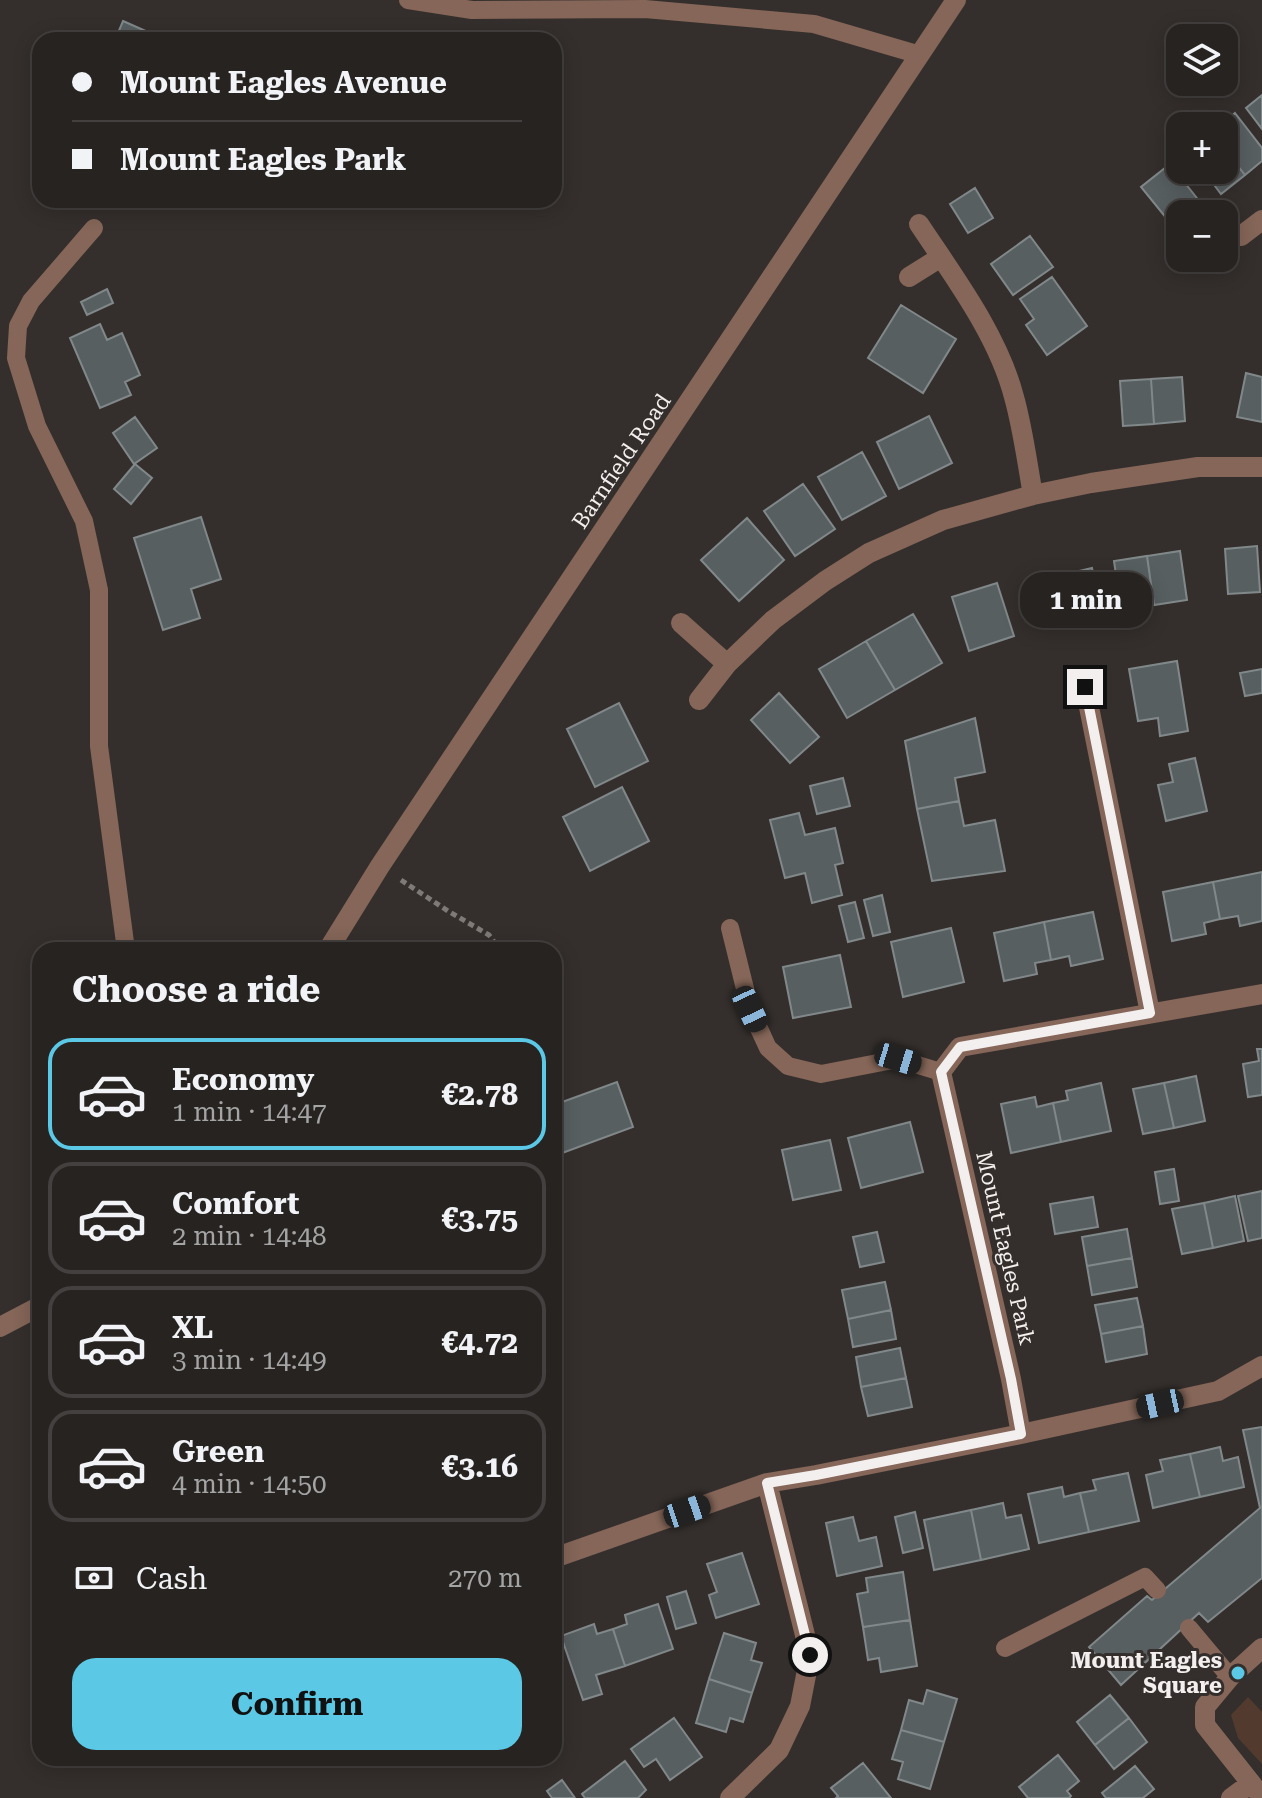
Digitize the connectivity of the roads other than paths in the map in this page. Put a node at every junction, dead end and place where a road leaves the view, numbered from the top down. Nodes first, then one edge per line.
1 (408, 0) edge
2 (956, 0) edge
3 (920, 55) junction
4 (1262, 220) edge
5 (919, 224) dead end
6 (94, 228) dead end
7 (1241, 236) dead end
8 (941, 257) junction
9 (909, 277) dead end
10 (1262, 467) edge
11 (1033, 495) junction
12 (681, 623) dead end
13 (727, 664) junction
14 (1085, 687) dead end
15 (699, 700) dead end
16 (730, 928) dead end
17 (125, 942) edge
18 (333, 942) edge
19 (1262, 994) edge
20 (1150, 1013) junction
21 (941, 1072) junction
22 (32, 1310) edge
23 (0, 1327) edge
24 (1262, 1366) edge
25 (1021, 1434) junction
26 (767, 1483) junction
27 (562, 1555) edge
28 (1157, 1590) dead end
29 (1189, 1628) dead end
30 (1005, 1648) dead end
31 (1262, 1648) edge
32 (1230, 1677) junction
33 (1256, 1790) edge
34 (730, 1798) edge
35 (1231, 1798) edge

1 - 3 lane
2 - 3 street, Barnfield Road
3 - 18 street, Barnfield Road
4 - 7 street
5 - 8 street
6 - 17 lane
8 - 9 street
8 - 11 street
10 - 11 street
11 - 13 street
12 - 13 street
13 - 15 street
14 - 20 street
16 - 21 lane
19 - 20 street
20 - 21 street
21 - 25 street, Mount Eagles Park
22 - 23 street
24 - 25 street
25 - 26 street
26 - 27 street
26 - 34 street
28 - 30 lane
29 - 32 lane
31 - 32 street
32 - 33 street
33 - 35 street

